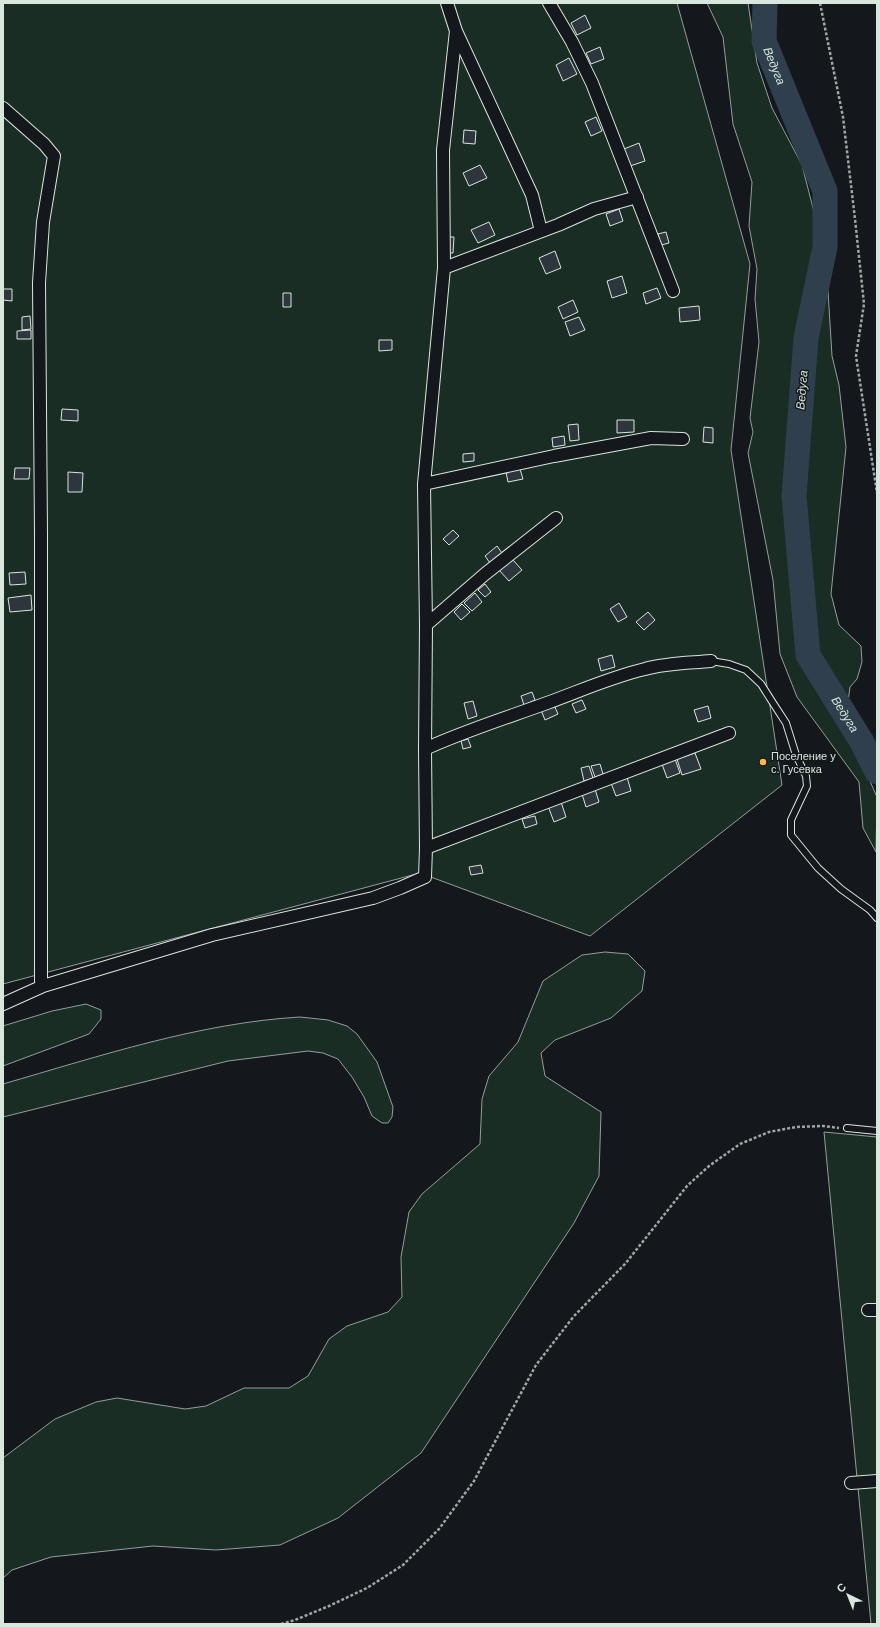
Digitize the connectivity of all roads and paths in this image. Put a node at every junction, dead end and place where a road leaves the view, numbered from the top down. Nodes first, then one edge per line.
1 (447, 3) edge
2 (549, 3) edge
3 (820, 3) edge
4 (456, 31) junction
5 (3, 108) edge
6 (637, 197) junction
7 (541, 231) junction
8 (444, 268) junction
9 (673, 291) dead end
10 (683, 439) dead end
11 (424, 484) junction
12 (877, 493) edge
13 (556, 518) dead end
14 (426, 625) junction
15 (711, 661) joint
16 (729, 733) dead end
17 (425, 749) junction
18 (426, 848) junction
19 (877, 918) edge
20 (43, 986) junction
21 (3, 1004) edge
22 (847, 1128) joint
23 (877, 1131) edge
24 (877, 1481) edge
25 (851, 1483) dead end
26 (281, 1624) edge

1 - 4 street
2 - 6 street
3 - 12 path
4 - 7 street
4 - 8 street
5 - 20 street
6 - 7 street
6 - 9 street
7 - 8 street
8 - 11 street
10 - 11 street
11 - 14 street
13 - 14 street
14 - 17 street
15 - 17 street
15 - 19 lane
16 - 18 street
17 - 18 street
18 - 20 street
20 - 21 street
22 - 23 lane
22 - 26 path
24 - 25 street

